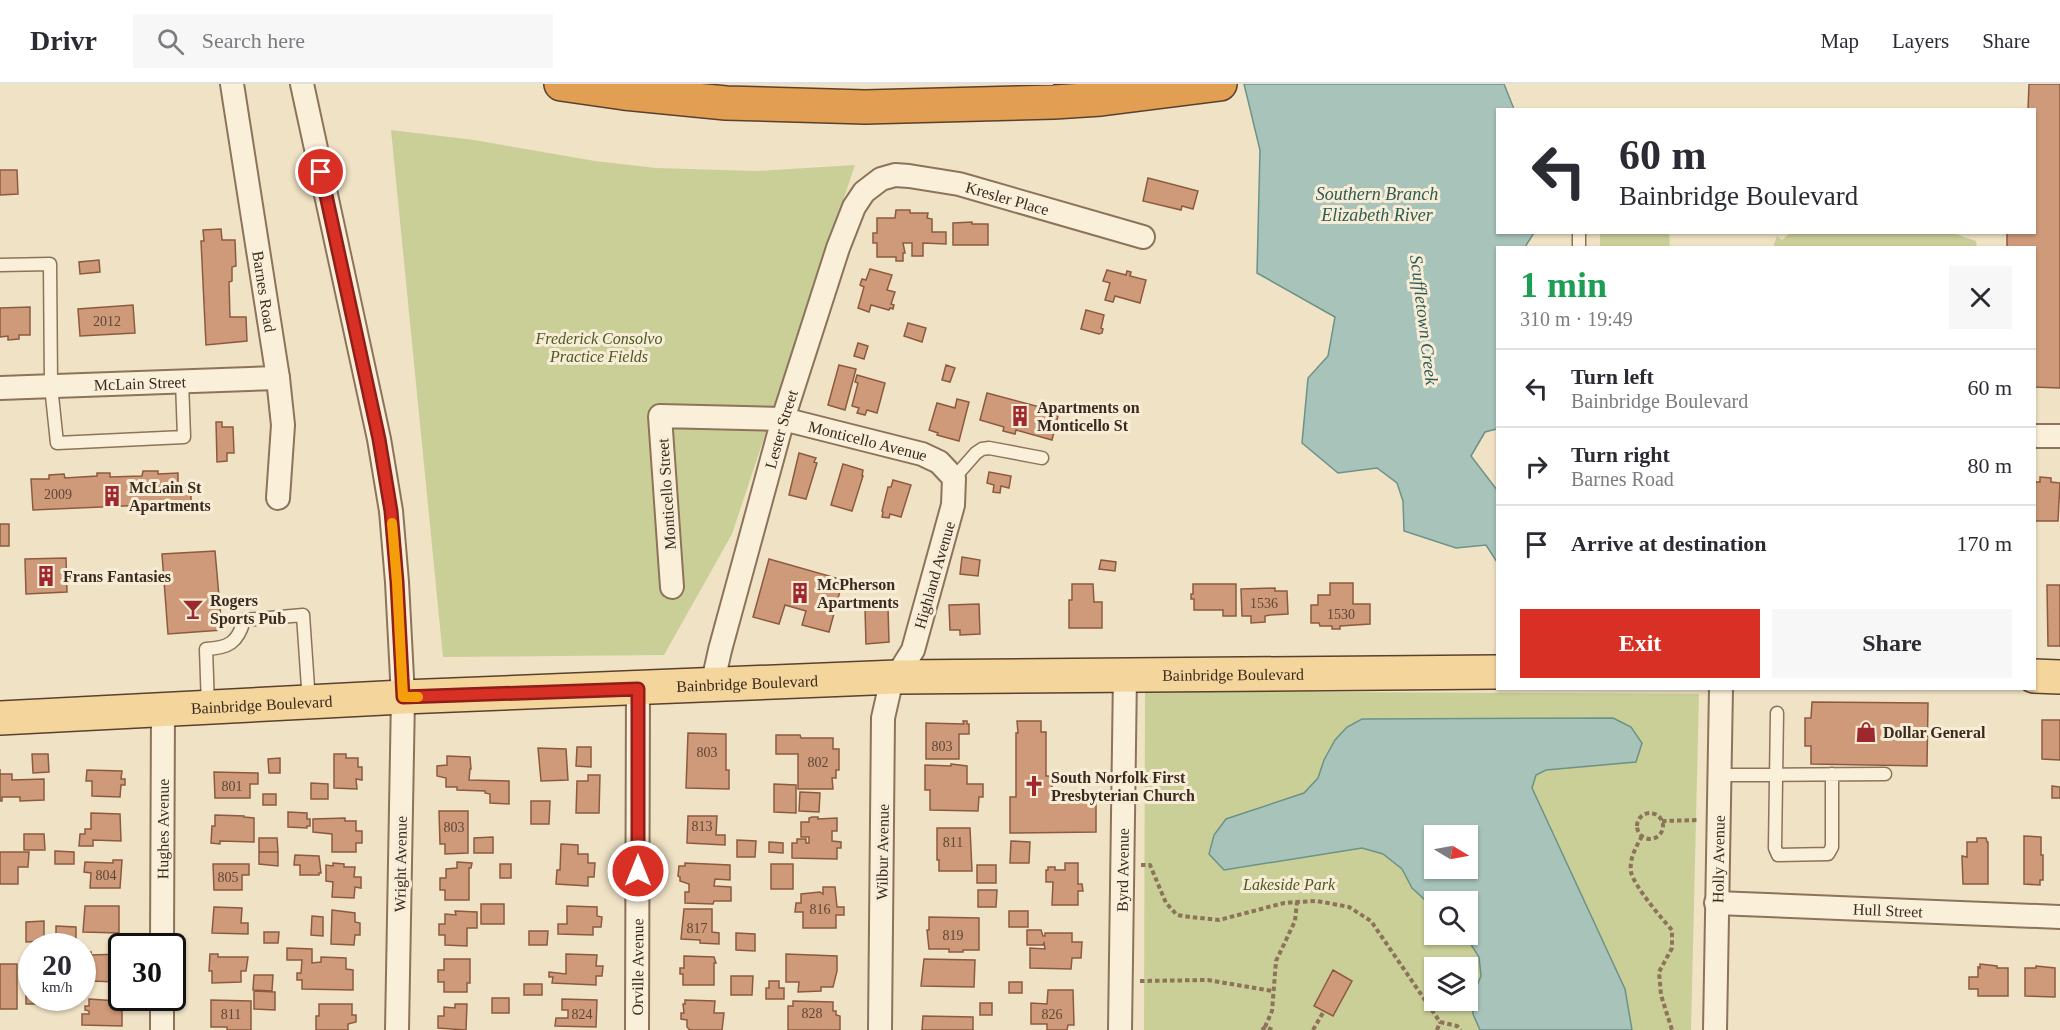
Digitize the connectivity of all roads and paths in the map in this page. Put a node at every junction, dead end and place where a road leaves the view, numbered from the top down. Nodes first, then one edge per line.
1 (232, 84) edge
2 (302, 84) edge
3 (561, 84) edge
4 (1220, 84) edge
5 (872, 185) joint
6 (1143, 237) dead end
7 (0, 265) edge
8 (278, 378) junction
9 (182, 381) junction
10 (51, 386) junction
11 (0, 388) edge
12 (783, 419) junction
13 (2036, 436) edge
14 (2060, 436) edge
15 (1042, 458) dead end
16 (951, 474) junction
17 (278, 498) dead end
18 (672, 587) dead end
19 (1496, 672) edge
20 (1125, 674) junction
21 (2036, 676) edge
22 (897, 677) junction
23 (2060, 677) edge
24 (712, 686) junction
25 (638, 689) junction
26 (1721, 690) edge
27 (403, 697) junction
28 (309, 703) junction
29 (208, 708) junction
30 (163, 711) junction
31 (1777, 713) dead end
32 (0, 718) edge
33 (1776, 774) junction
34 (1832, 774) junction
35 (1885, 774) dead end
36 (1719, 775) junction
37 (1718, 820) junction
38 (1662, 821) junction
39 (1642, 836) junction
40 (1122, 864) junction
41 (1297, 902) junction
42 (1716, 903) junction
43 (2060, 917) edge
44 (162, 933) edge
45 (1120, 981) junction
46 (1273, 991) junction
47 (162, 1011) edge
48 (1324, 1011) dead end
49 (1440, 1022) junction
50 (1263, 1028) edge
51 (162, 1030) edge
52 (397, 1030) edge
53 (638, 1030) edge
54 (879, 1030) edge
55 (1120, 1030) edge
56 (1273, 1030) edge
57 (1313, 1030) edge
58 (1437, 1030) edge
59 (1461, 1030) edge
60 (1672, 1030) edge
61 (1715, 1030) edge

1 - 8 street, Barnes Road
2 - 27 street
3 - 4 highway
5 - 6 street, Kresler Place
5 - 12 street, Lester Street
7 - 10 lane
8 - 9 street, McLain Street
8 - 17 street, Barnes Road
9 - 10 street, McLain Street
9 - 10 lane
10 - 11 street, McLain Street
12 - 16 street, Monticello Avenue
12 - 18 street, Monticello Street
12 - 24 street, Lester Street
13 - 14 street
15 - 16 lane
16 - 22 street, Highland Avenue
19 - 20 main road, Bainbridge Boulevard
20 - 22 main road, Bainbridge Boulevard
20 - 40 street, Byrd Avenue
21 - 23 main road
22 - 24 main road, Bainbridge Boulevard
22 - 54 street, Wilbur Avenue
24 - 25 main road, Bainbridge Boulevard
25 - 27 main road, Bainbridge Boulevard
25 - 53 street, Orville Avenue
26 - 36 street, Holly Avenue
27 - 28 main road, Bainbridge Boulevard
27 - 52 street, Wright Avenue
28 - 29 main road, Bainbridge Boulevard
28 - 29 lane
29 - 30 main road, Bainbridge Boulevard
30 - 32 main road, Bainbridge Boulevard
30 - 44 street, Hughes Avenue
31 - 33 lane
33 - 34 lane
33 - 34 lane
33 - 36 lane
34 - 35 lane
36 - 37 street, Holly Avenue
37 - 38 path
37 - 42 street, Holly Avenue
38 - 39 path
38 - 39 path
39 - 60 path
40 - 41 path
40 - 45 street, Byrd Avenue
41 - 46 path
41 - 49 path
42 - 43 street, Hull Street
42 - 61 street, Holly Avenue
45 - 46 path
45 - 55 street, Byrd Avenue
46 - 50 path
47 - 51 street
48 - 57 path
49 - 58 path
49 - 59 path
50 - 56 path

